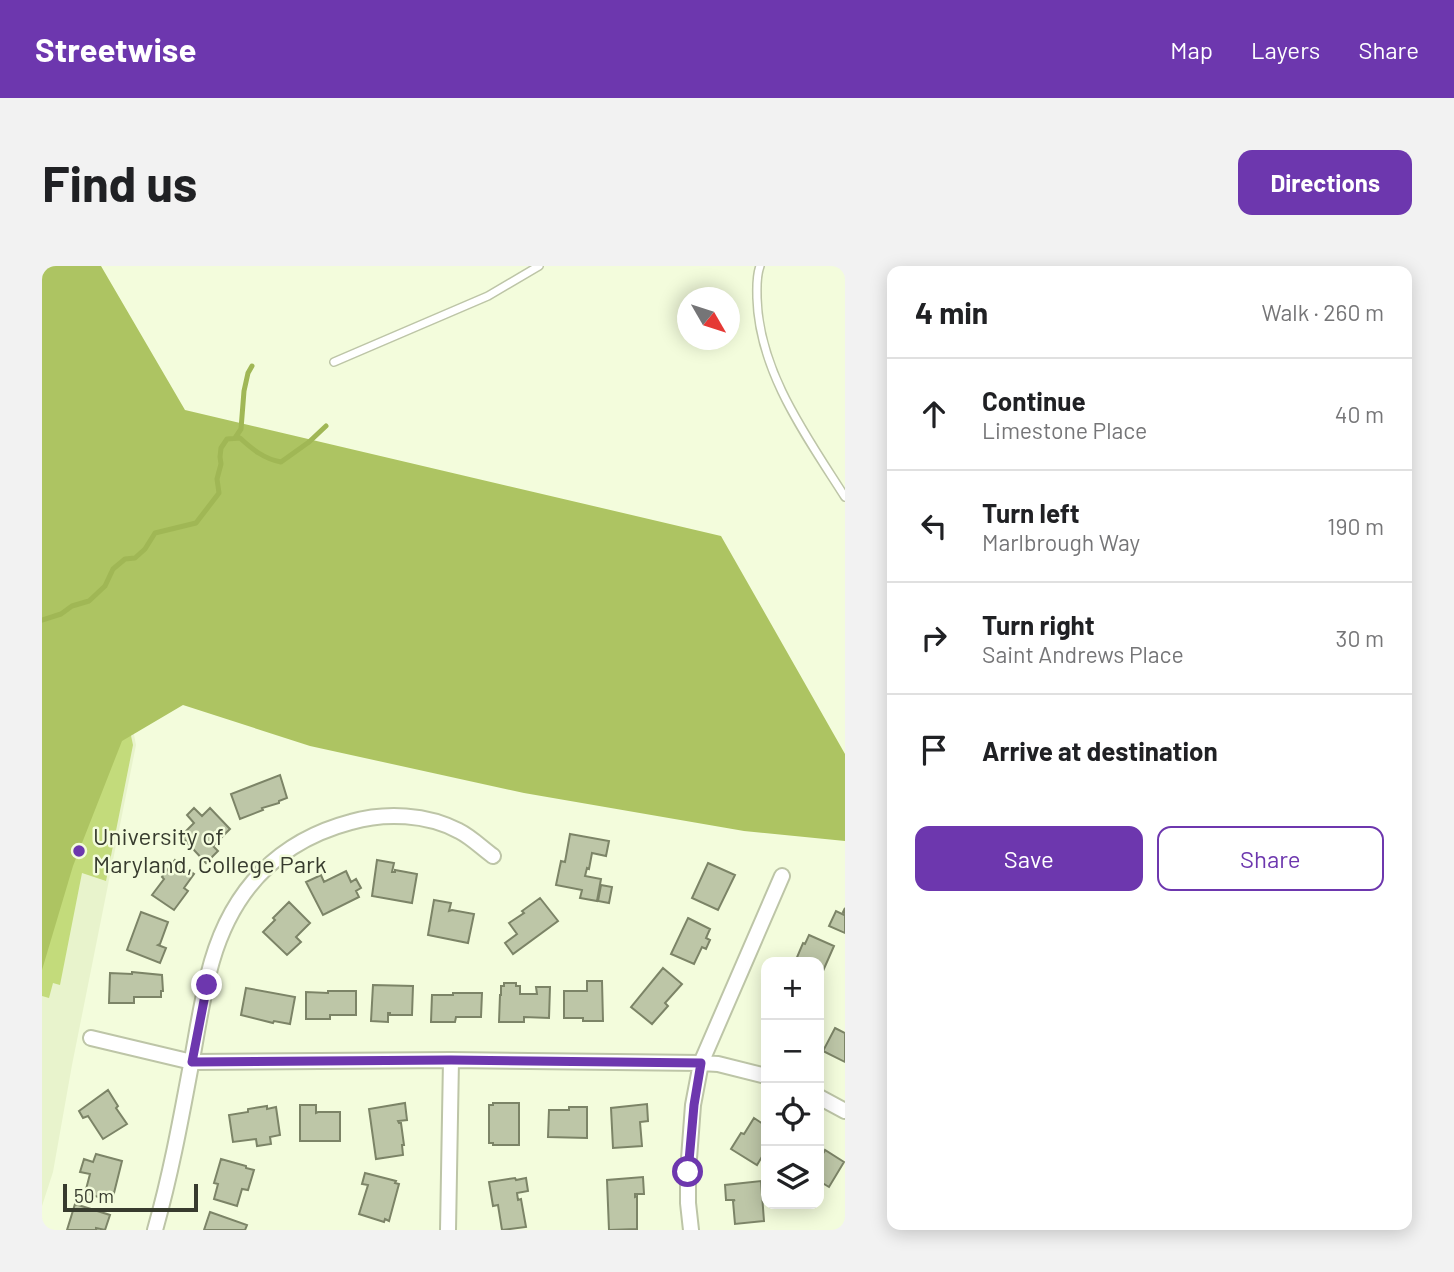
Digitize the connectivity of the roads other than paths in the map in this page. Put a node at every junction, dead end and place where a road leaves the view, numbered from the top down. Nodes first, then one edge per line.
1 (539, 266) edge
2 (760, 266) edge
3 (334, 362) dead end
4 (845, 497) edge
5 (493, 856) dead end
6 (782, 876) dead end
7 (91, 1038) dead end
8 (451, 1060) junction
9 (192, 1062) junction
10 (701, 1063) junction
11 (761, 1074) edge
12 (824, 1100) edge
13 (845, 1111) edge
14 (155, 1230) edge
15 (447, 1230) edge
16 (691, 1230) edge

1 - 3 lane
2 - 4 lane
5 - 9 street
6 - 10 street
7 - 9 street
8 - 9 street
8 - 10 street
8 - 15 street
9 - 14 street
10 - 11 street
10 - 16 street
12 - 13 street

